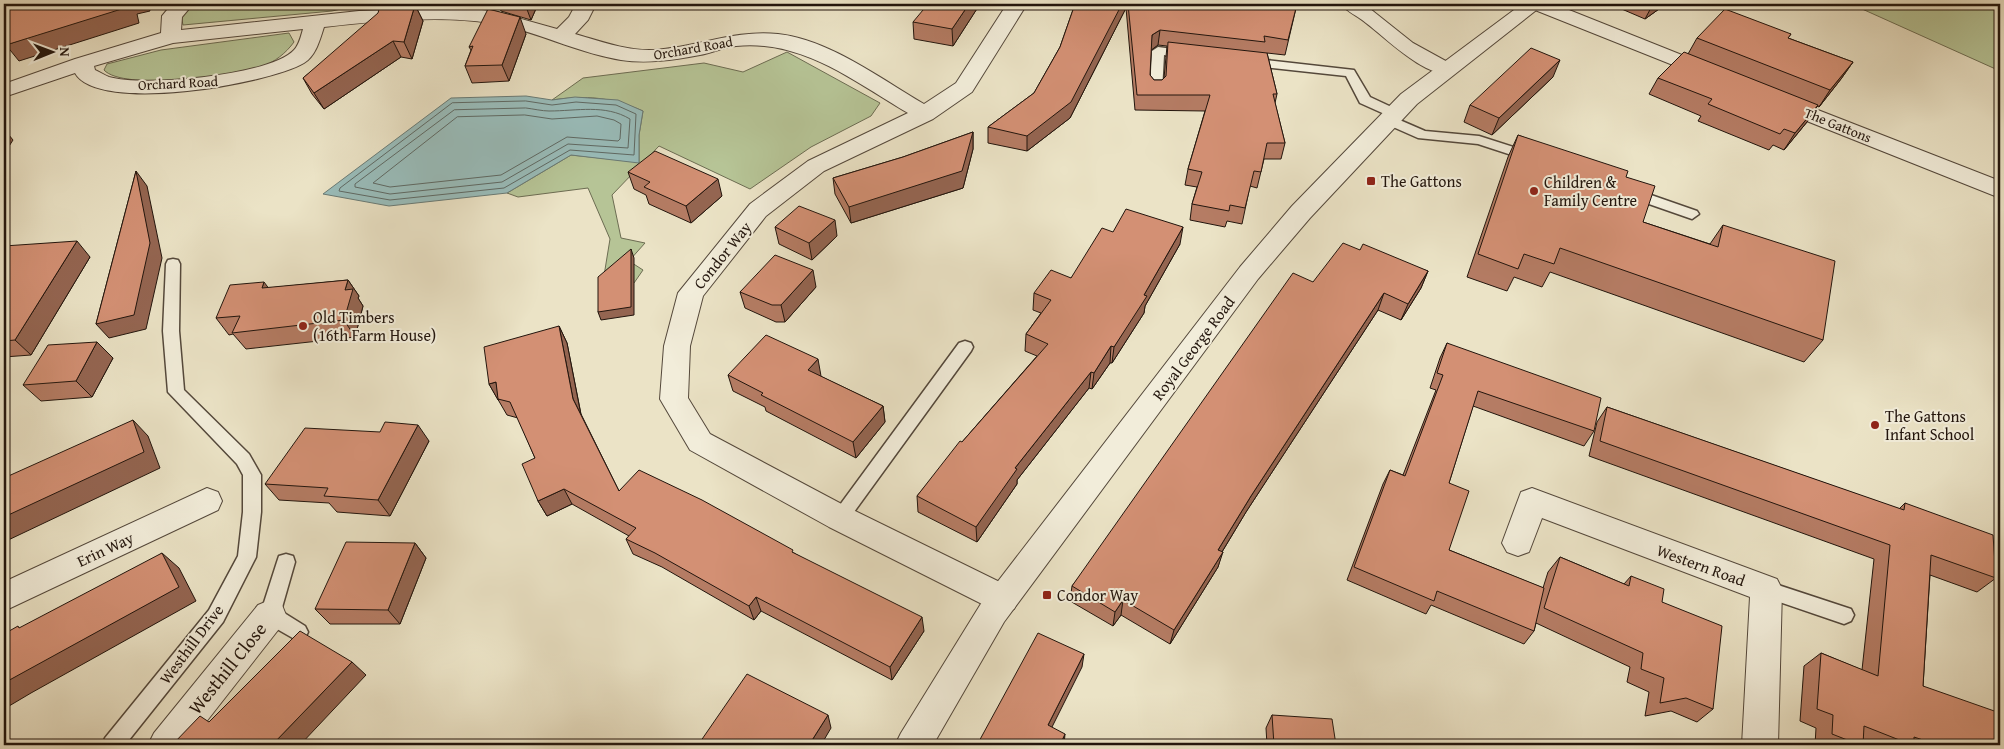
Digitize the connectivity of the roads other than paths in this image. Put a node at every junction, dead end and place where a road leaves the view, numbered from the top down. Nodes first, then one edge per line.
1 (183, 4) edge
2 (586, 4) edge
3 (1017, 4) edge
4 (1351, 4) edge
5 (1535, 4) edge
6 (358, 11) edge
7 (316, 21) junction
8 (562, 36) junction
9 (171, 37) junction
10 (1196, 56) edge
11 (1235, 60) edge
12 (82, 63) junction
13 (1446, 69) junction
14 (1726, 80) edge
15 (4, 91) edge
16 (1156, 92) edge
17 (1762, 94) edge
18 (925, 114) junction
19 (1392, 117) junction
20 (1544, 162) edge
21 (1618, 188) edge
22 (2000, 190) edge
23 (1692, 214) dead end
24 (173, 264) dead end
25 (965, 348) dead end
26 (206, 502) dead end
27 (840, 518) junction
28 (1518, 543) dead end
29 (286, 562) dead end
30 (1766, 589) junction
31 (4, 597) edge
32 (1003, 599) junction
33 (1844, 615) dead end
34 (284, 623) joint
35 (112, 745) edge
36 (166, 745) edge
37 (913, 745) edge
38 (1760, 745) edge

1 - 9 street
2 - 8 street
3 - 18 street, Condor Way
4 - 13 street
5 - 13 street, Royal George Road
5 - 14 street
6 - 7 street, Orchard Road
6 - 8 street, Orchard Road
7 - 9 street, Orchard Road
7 - 12 street, Orchard Road
8 - 18 street, Orchard Road
9 - 12 street, Orchard Road
10 - 16 lane
11 - 19 lane
12 - 15 street, Orchard Road
13 - 19 street, Royal George Road
17 - 22 street, The Gattons
18 - 27 street, Condor Way
19 - 20 lane
19 - 32 street, Royal George Road
21 - 23 lane
24 - 35 lane, Westhill Drive
25 - 27 lane
26 - 31 street, Erin Way
27 - 32 street, Condor Way
28 - 30 street, Western Road
29 - 34 lane
30 - 33 lane
30 - 38 street, Western Road
32 - 37 street, Royal George Road
34 - 36 street, Westhill Close

